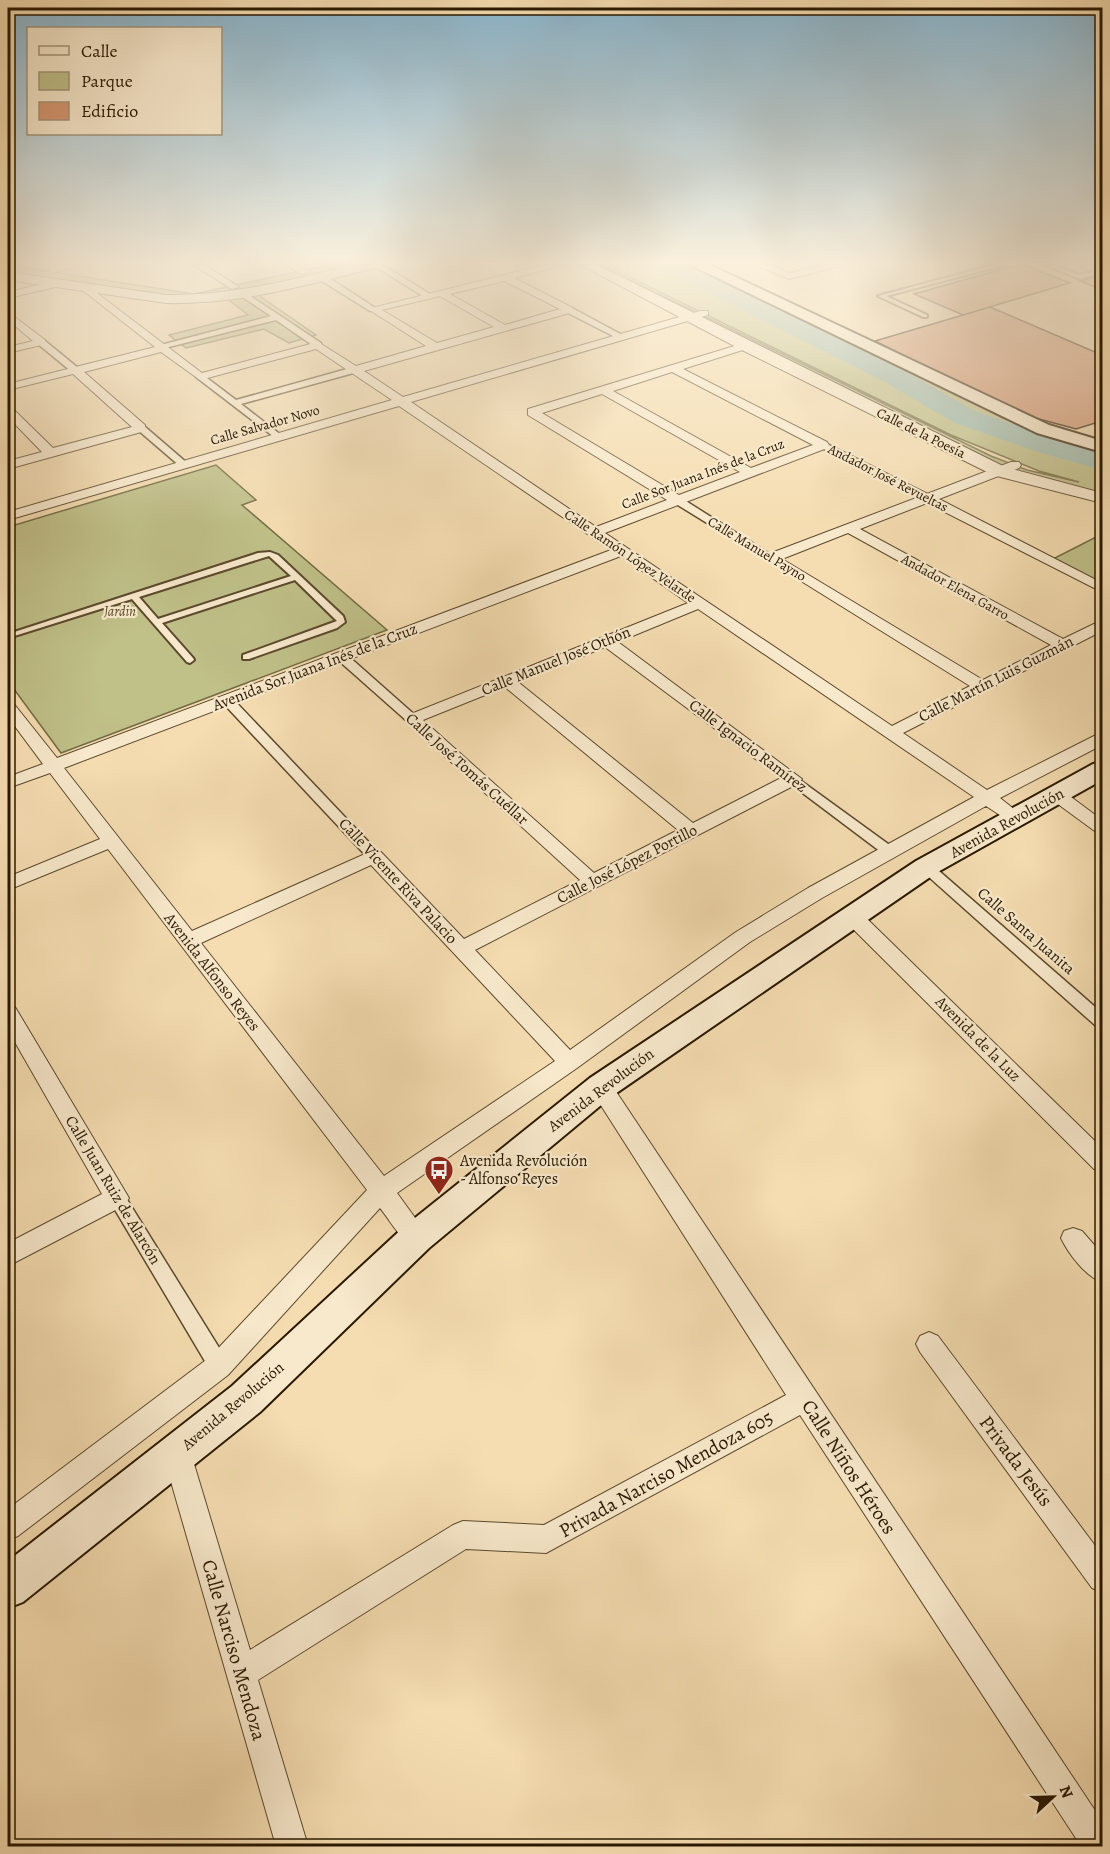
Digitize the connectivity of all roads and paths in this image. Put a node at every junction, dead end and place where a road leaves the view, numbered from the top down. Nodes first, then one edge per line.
1 (53, 352) edge
2 (145, 352) edge
3 (168, 352) edge
4 (293, 352) edge
5 (327, 352) edge
6 (419, 352) edge
7 (572, 352) edge
8 (727, 352) edge
9 (756, 352) edge
10 (774, 352) edge
11 (880, 352) edge
12 (673, 368) junction
13 (75, 370) junction
14 (354, 370) junction
15 (200, 376) junction
16 (8, 387) edge
17 (604, 390) junction
18 (401, 401) junction
19 (235, 403) junction
20 (8, 411) edge
21 (141, 428) junction
22 (278, 437) junction
23 (823, 445) junction
24 (1102, 447) edge
25 (51, 453) junction
26 (8, 465) edge
27 (184, 465) junction
28 (1015, 465) junction
29 (999, 471) junction
30 (751, 473) junction
31 (1102, 488) edge
32 (927, 498) junction
33 (1102, 498) edge
34 (677, 500) junction
35 (8, 516) edge
36 (849, 528) junction
37 (594, 532) junction
38 (622, 551) junction
39 (771, 558) junction
40 (295, 577) junction
41 (1102, 588) edge
42 (134, 596) junction
43 (700, 603) junction
44 (156, 622) junction
45 (1102, 625) edge
46 (8, 636) edge
47 (607, 641) junction
48 (1062, 645) junction
49 (246, 657) dead end
50 (342, 657) junction
51 (190, 660) dead end
52 (507, 681) junction
53 (982, 686) junction
54 (227, 700) junction
55 (8, 707) edge
56 (412, 719) junction
57 (890, 733) junction
58 (1102, 739) edge
59 (53, 765) junction
60 (1102, 770) edge
61 (793, 779) junction
62 (8, 783) edge
63 (1057, 795) junction
64 (986, 798) junction
65 (1016, 817) junction
66 (1102, 828) edge
67 (691, 831) junction
68 (111, 841) junction
69 (890, 852) junction
70 (374, 856) junction
71 (927, 867) junction
72 (592, 882) junction
73 (8, 884) edge
74 (853, 917) junction
75 (188, 940) junction
76 (461, 949) junction
77 (8, 1013) edge
78 (1102, 1022) edge
79 (569, 1062) junction
80 (601, 1087) junction
81 (1102, 1162) edge
82 (381, 1191) junction
83 (117, 1198) junction
84 (417, 1237) junction
85 (1073, 1238) dead end
86 (8, 1255) edge
87 (1102, 1271) edge
88 (928, 1344) dead end
89 (219, 1366) junction
90 (804, 1399) junction
91 (177, 1454) junction
92 (8, 1526) edge
93 (1102, 1578) edge
94 (8, 1587) edge
95 (241, 1673) junction
96 (292, 1846) edge
97 (1100, 1846) edge

1 - 13 street
2 - 13 street
3 - 15 street
4 - 15 street
5 - 14 street, Calle Ramón López Velarde
6 - 14 street
7 - 18 street, Calle Salvador Novo
8 - 12 street
9 - 29 street, Calle de la Poesía
10 - 28 street, Calle de la Poesía
11 - 24 main road
12 - 17 street
12 - 23 street, Andador José Revueltas
13 - 16 street
13 - 21 street
14 - 18 street, Calle Ramón López Velarde
14 - 19 street
15 - 19 street
17 - 30 street
17 - 34 street, Calle Manuel Payno
18 - 22 street, Calle Salvador Novo
18 - 37 street, Calle Ramón López Velarde
19 - 22 street
20 - 25 street
21 - 25 street
21 - 27 street
22 - 27 street, Calle Salvador Novo
23 - 30 street, Calle Sor Juana Inés de la Cruz
23 - 32 street, Andador José Revueltas
25 - 26 street
27 - 35 street, Calle Salvador Novo
28 - 29 street
28 - 31 street, Calle de la Poesía
29 - 32 street
29 - 33 street, Calle de la Poesía
30 - 34 street, Calle Sor Juana Inés de la Cruz
32 - 36 street
32 - 41 street, Andador José Revueltas
34 - 37 street, Calle Sor Juana Inés de la Cruz
34 - 39 street, Calle Manuel Payno
36 - 39 street
36 - 48 street, Andador Elena Garro
37 - 38 street, Calle Ramón López Velarde
38 - 43 street, Calle Ramón López Velarde
38 - 50 street, Avenida Sor Juana Inés de la Cruz
39 - 53 street, Calle Manuel Payno
40 - 42 lane
40 - 44 lane
40 - 49 lane
42 - 44 lane
42 - 46 lane
43 - 47 street, Calle Manuel José Othón
43 - 57 street, Calle Ramón López Velarde
44 - 51 lane
45 - 48 street, Calle Martín Luis Guzmán
47 - 52 street, Calle Manuel José Othón
47 - 61 street, Calle Ignacio Ramírez
48 - 53 street, Calle Martín Luis Guzmán
50 - 54 street, Avenida Sor Juana Inés de la Cruz
50 - 56 street, Calle José Tomás Cuéllar
52 - 56 street, Calle Manuel José Othón
52 - 67 street
53 - 57 street, Calle Martín Luis Guzmán
54 - 59 street, Avenida Sor Juana Inés de la Cruz
54 - 70 street, Calle Vicente Riva Palacio
55 - 59 street, Avenida Alfonso Reyes
56 - 72 street, Calle José Tomás Cuéllar
57 - 64 street, Calle Ramón López Velarde
58 - 64 street, Avenida Revolución
59 - 62 street, Avenida Sor Juana Inés de la Cruz
59 - 68 street, Avenida Alfonso Reyes
60 - 63 main road, Avenida Revolución
61 - 67 street, Calle José López Portillo
61 - 69 street, Calle Ignacio Ramírez
63 - 65 main road, Avenida Revolución
63 - 66 street
64 - 65 street, Calle Ramón López Velarde
64 - 69 street, Avenida Revolución
65 - 71 main road, Avenida Revolución
67 - 72 street, Calle José López Portillo
68 - 73 street
68 - 75 street, Avenida Alfonso Reyes
69 - 79 street, Avenida Revolución
70 - 75 street
70 - 76 street, Calle Vicente Riva Palacio
71 - 74 main road, Avenida Revolución
71 - 78 street, Calle Santa Juanita
72 - 76 street, Calle José López Portillo
74 - 80 main road, Avenida Revolución
74 - 81 street, Avenida de la Luz
75 - 82 street, Avenida Alfonso Reyes
76 - 79 street, Calle Vicente Riva Palacio
77 - 83 street, Calle Juan Ruiz de Alarcón
79 - 82 street, Avenida Revolución
80 - 84 main road, Avenida Revolución
80 - 90 street, Calle Niños Héroes
82 - 84 street, Avenida Alfonso Reyes
82 - 89 street, Avenida Revolución
83 - 86 street
83 - 89 street, Calle Juan Ruiz de Alarcón
84 - 91 main road, Avenida Revolución
85 - 87 street
88 - 93 street, Privada Jesús
89 - 92 street, Avenida Revolución
90 - 95 street, Privada Narciso Mendoza 605
90 - 97 street, Calle Niños Héroes
91 - 94 main road, Avenida Revolución
91 - 95 street, Calle Narciso Mendoza
95 - 96 street, Calle Narciso Mendoza

